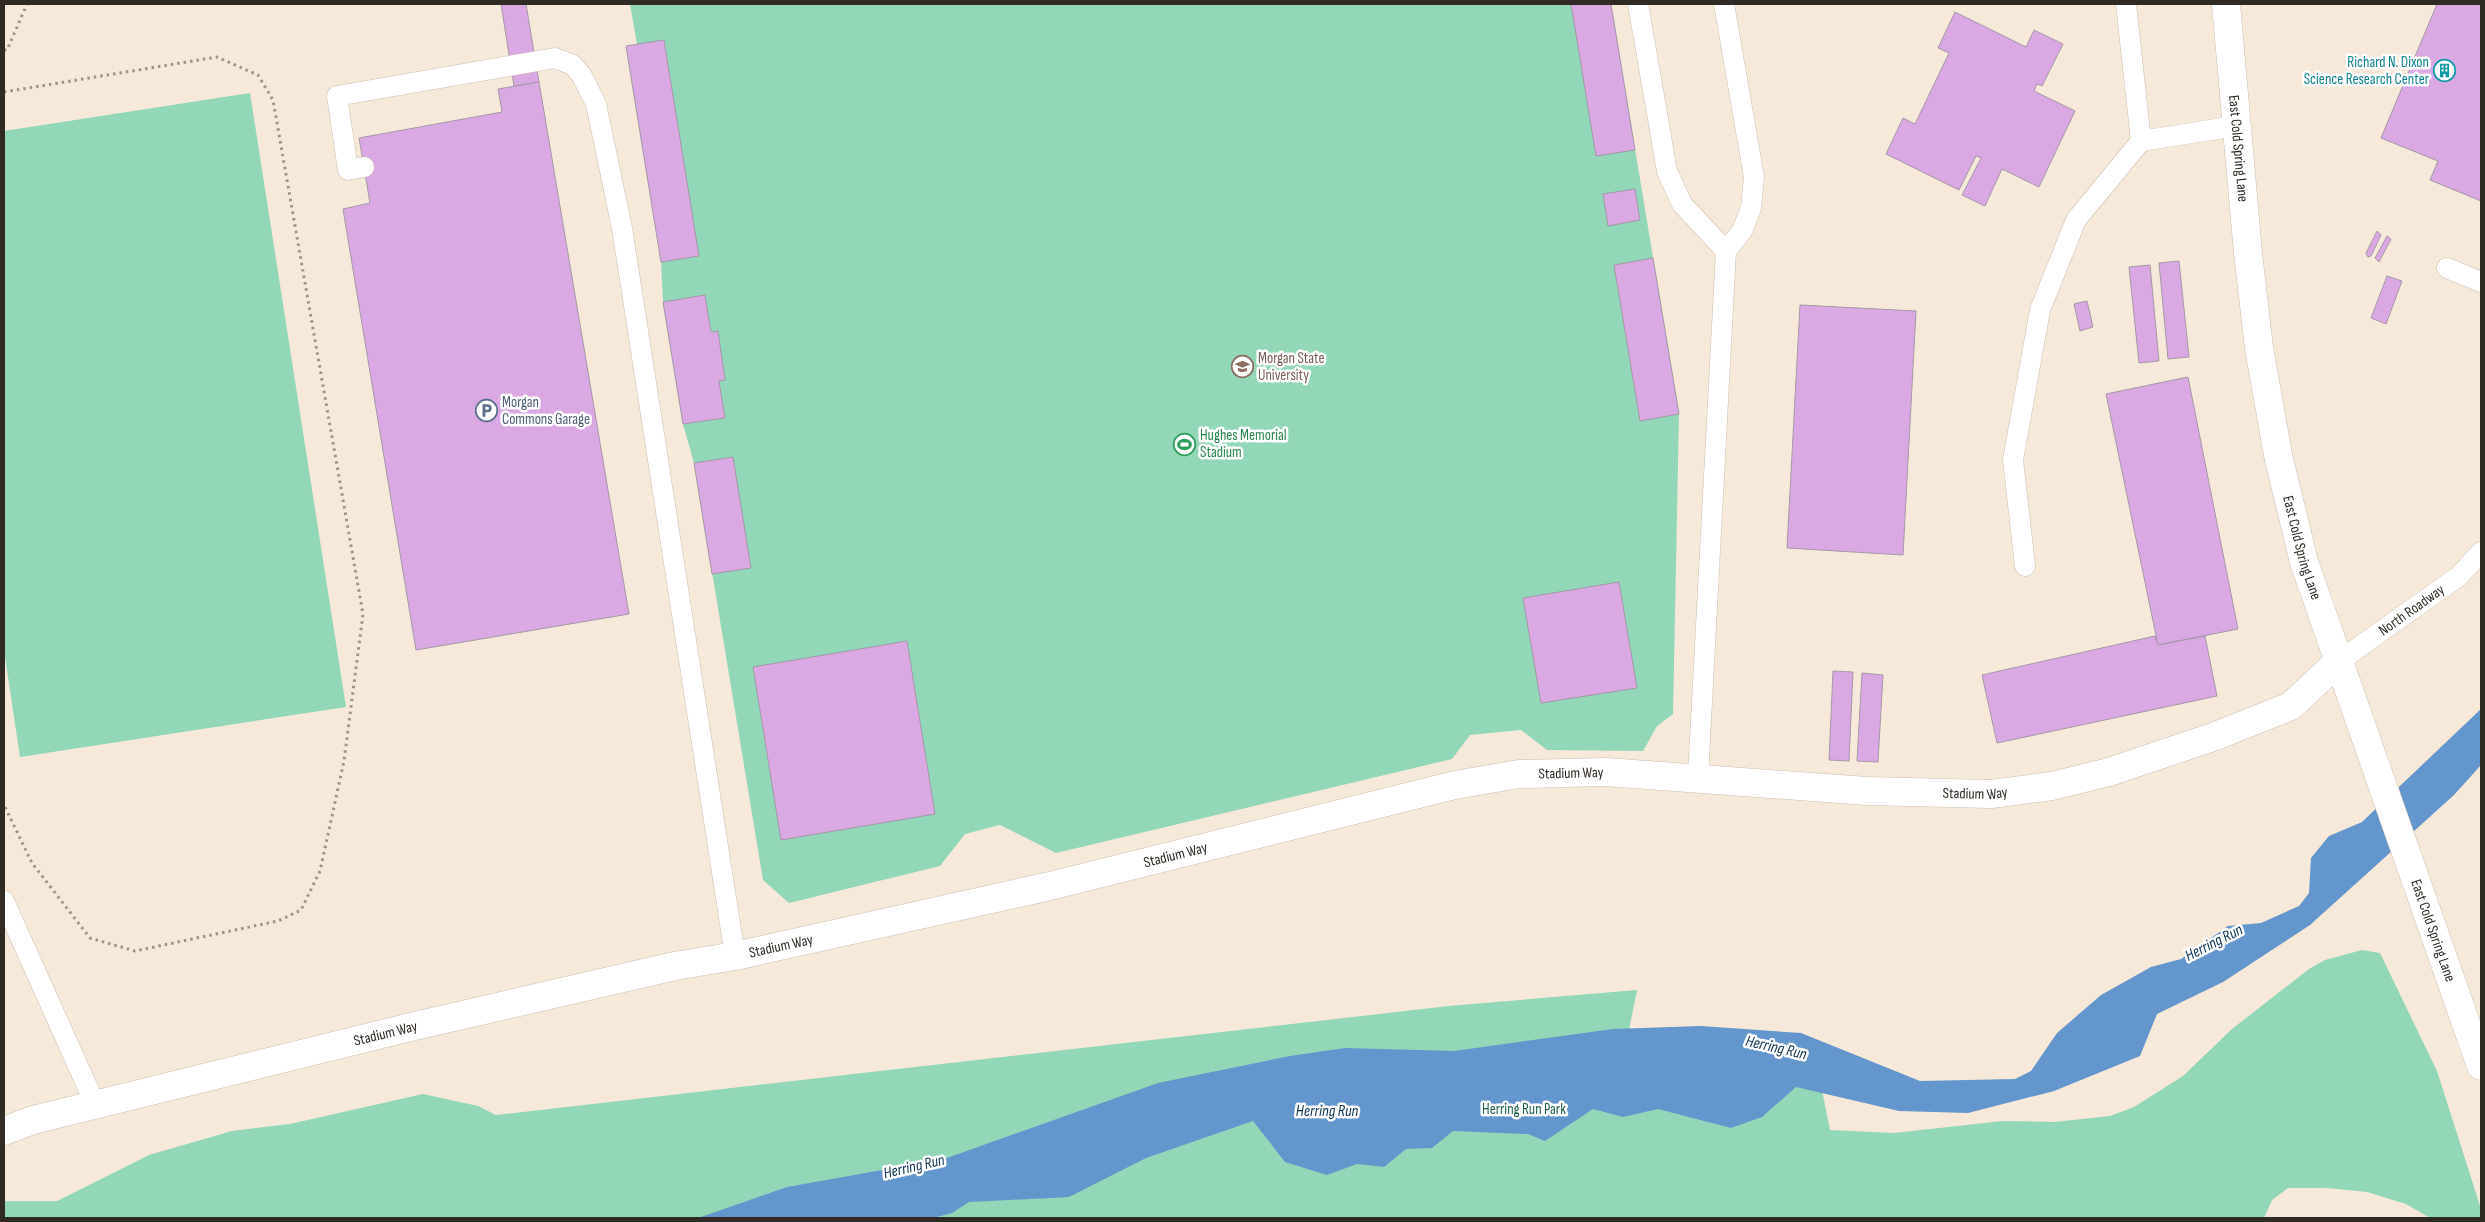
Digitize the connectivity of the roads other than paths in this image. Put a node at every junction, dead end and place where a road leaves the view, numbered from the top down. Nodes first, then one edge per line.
1 (1638, 4) edge
2 (1724, 4) edge
3 (2126, 4) edge
4 (2226, 4) edge
5 (2236, 126) junction
6 (2141, 141) junction
7 (364, 167) dead end
8 (1726, 251) junction
9 (2447, 268) dead end
10 (2481, 282) edge
11 (2481, 552) edge
12 (2026, 566) dead end
13 (2338, 662) junction
14 (1698, 777) junction
15 (4, 900) edge
16 (735, 956) junction
17 (2481, 1066) edge
18 (96, 1106) junction
19 (4, 1131) edge

1 - 8 lane
2 - 8 lane
3 - 6 lane
4 - 5 street, East Cold Spring Lane
5 - 6 lane
5 - 13 street, East Cold Spring Lane
6 - 12 lane
7 - 16 lane
8 - 14 lane
9 - 10 lane
11 - 13 lane, North Roadway
13 - 14 street, Stadium Way
13 - 17 street, East Cold Spring Lane
14 - 16 street, Stadium Way
15 - 18 lane
16 - 18 street, Stadium Way
18 - 19 street, Stadium Way

